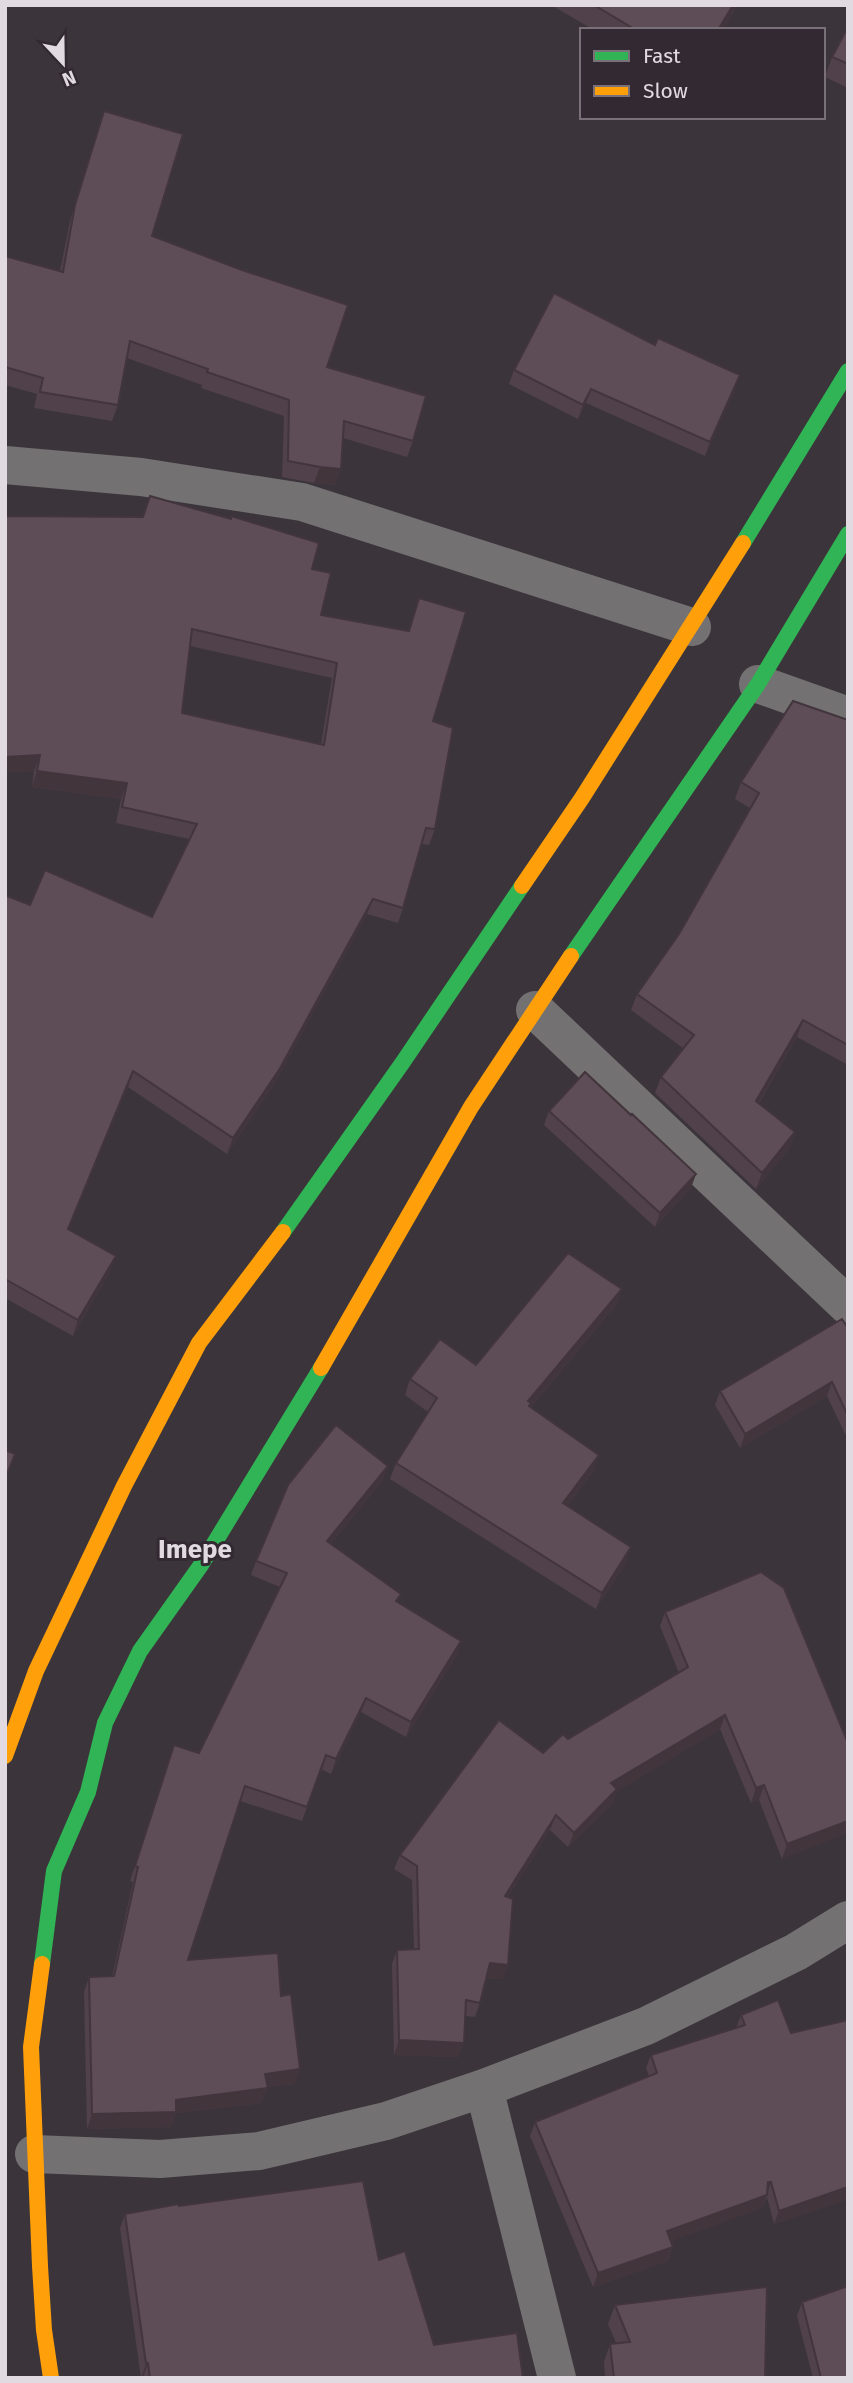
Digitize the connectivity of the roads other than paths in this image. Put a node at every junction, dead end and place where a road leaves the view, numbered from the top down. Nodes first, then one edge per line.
1 (848, 371) edge
2 (5, 465) edge
3 (848, 534) edge
4 (692, 627) junction
5 (758, 684) junction
6 (848, 716) edge
7 (535, 1010) junction
8 (848, 1306) edge
9 (5, 1756) edge
10 (848, 1920) edge
11 (484, 2088) junction
12 (34, 2154) junction
13 (51, 2378) edge
14 (557, 2378) edge

1 - 4 main road
2 - 4 street
3 - 5 main road
4 - 9 main road
5 - 6 street
5 - 7 main road
7 - 8 street
7 - 12 main road
10 - 11 street
11 - 12 street
11 - 14 street
12 - 13 main road

